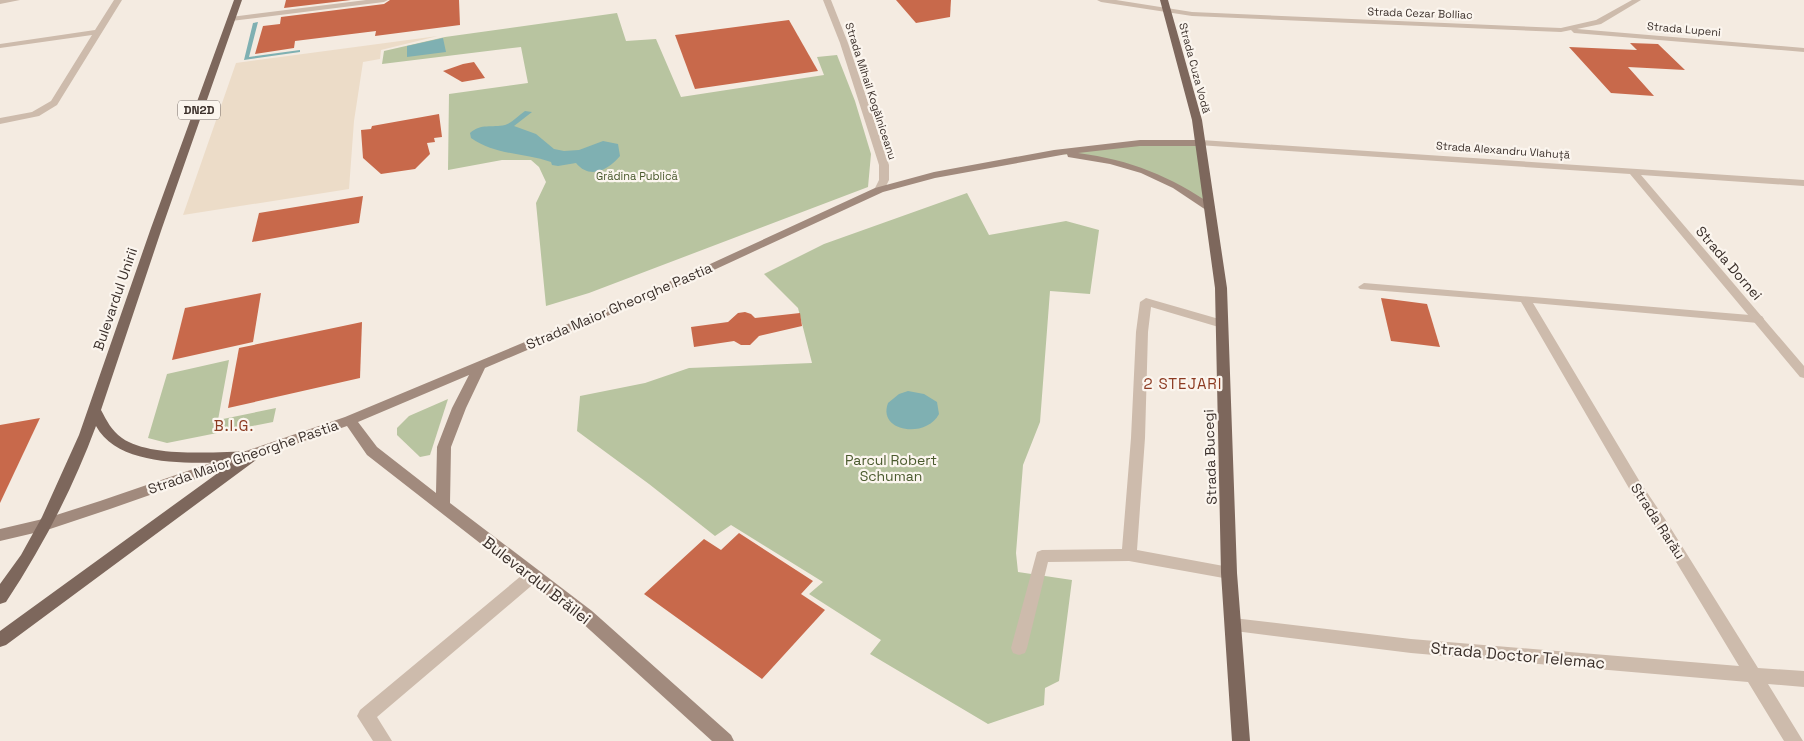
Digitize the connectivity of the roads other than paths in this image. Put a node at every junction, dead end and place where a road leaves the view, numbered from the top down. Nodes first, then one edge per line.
1 (16, 0) edge
2 (118, 0) edge
3 (238, 0) edge
4 (384, 0) edge
5 (827, 0) edge
6 (1101, 0) edge
7 (1164, 0) edge
8 (1637, 0) edge
9 (0, 2) edge
10 (1167, 10) junction
11 (231, 19) junction
12 (1561, 30) junction
13 (98, 32) junction
14 (0, 46) edge
15 (1804, 50) edge
16 (0, 121) edge
17 (1201, 143) junction
18 (1054, 153) junction
19 (1632, 171) junction
20 (1804, 183) edge
21 (879, 190) junction
22 (1210, 208) junction
23 (1364, 287) dead end
24 (1525, 299) junction
25 (1758, 320) junction
26 (1222, 324) junction
27 (480, 365) junction
28 (1804, 374) edge
29 (95, 410) junction
30 (350, 420) junction
31 (251, 456) junction
32 (443, 507) junction
33 (47, 524) junction
34 (0, 535) edge
35 (1129, 555) junction
36 (1229, 573) junction
37 (532, 576) junction
38 (0, 597) edge
39 (1233, 625) junction
40 (0, 640) edge
41 (1019, 648) dead end
42 (1752, 674) junction
43 (1804, 679) edge
44 (380, 740) edge
45 (725, 741) edge
46 (1240, 741) edge
47 (1794, 741) edge

1 - 9 street
2 - 13 street
3 - 11 main road, Bulevardul Unirii / DN2D
4 - 11 street
5 - 21 street, Strada Mihail Kogălniceanu
6 - 10 street, Strada Cezar Bolliac
7 - 10 main road, Strada Cuza Vodă
8 - 12 street, Strada Cezar Bolliac
10 - 12 street, Strada Cezar Bolliac
10 - 17 main road, Strada Cuza Vodă
11 - 29 main road, Bulevardul Unirii / DN2D
12 - 15 street, Strada Lupeni
13 - 14 street
13 - 16 street
17 - 18 main road, Strada Maior Gheorghe Pastia
17 - 19 street, Strada Alexandru Vlahuță
17 - 22 main road, Strada Bucegi
18 - 21 main road, Strada Maior Gheorghe Pastia
18 - 22 main road
19 - 20 street, Strada Alexandru Vlahuță
19 - 25 street, Strada Dornei
21 - 27 main road, Strada Maior Gheorghe Pastia
22 - 26 main road, Strada Bucegi
23 - 24 street
24 - 25 street
24 - 42 street, Strada Rarău
25 - 28 street, Strada Dornei
26 - 35 street
26 - 36 main road, Strada Bucegi
27 - 30 main road, Strada Maior Gheorghe Pastia
27 - 32 main road
29 - 31 main road
29 - 33 main road, Bulevardul Unirii
30 - 31 main road, Strada Maior Gheorghe Pastia
30 - 32 main road, Bulevardul Brăilei
31 - 33 main road, Strada Maior Gheorghe Pastia
31 - 40 main road
32 - 37 main road, Bulevardul Brăilei
33 - 34 main road, Strada Maior Gheorghe Pastia
33 - 38 main road, Bulevardul Unirii
35 - 36 street
35 - 41 street
36 - 39 main road, Strada Bucegi
37 - 44 street
37 - 45 main road, Bulevardul Brăilei
39 - 42 street, Strada Doctor Telemac
39 - 46 main road, Strada Bucegi
42 - 43 street, Strada Doctor Telemac
42 - 47 street, Strada Rarău

